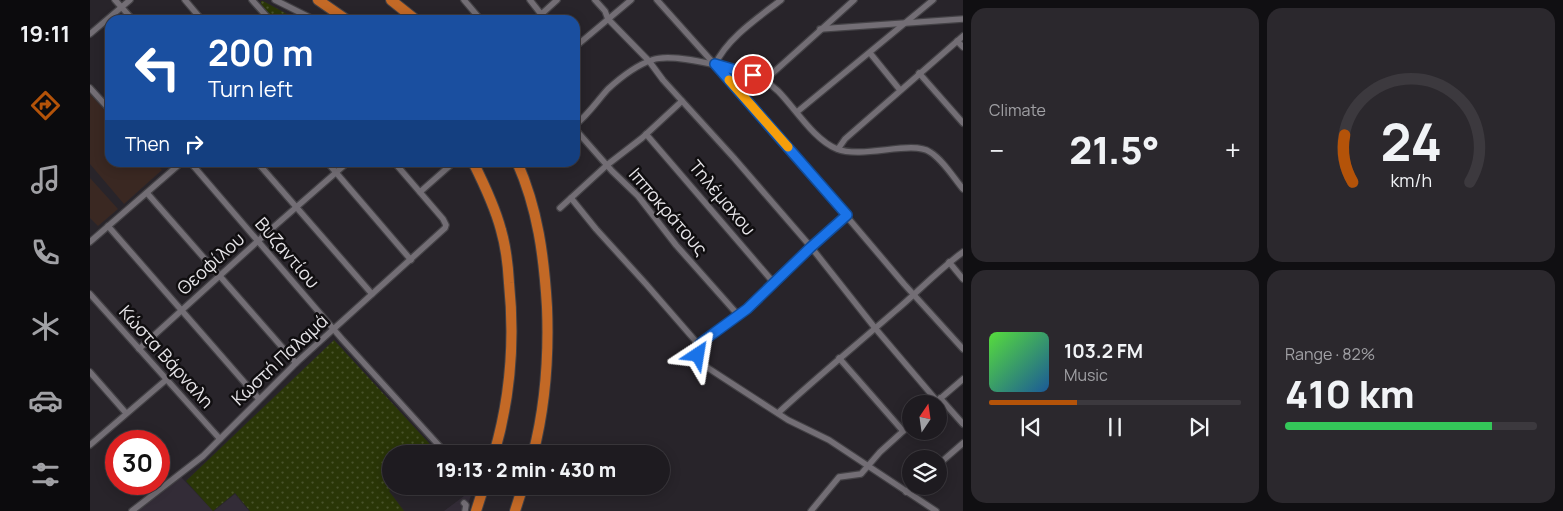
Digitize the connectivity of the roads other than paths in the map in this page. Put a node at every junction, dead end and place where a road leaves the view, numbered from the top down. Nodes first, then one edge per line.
1 (115, 0) edge
2 (130, 0) edge
3 (184, 0) edge
4 (252, 0) edge
5 (275, 0) edge
6 (318, 0) edge
7 (391, 0) edge
8 (464, 0) edge
9 (530, 0) edge
10 (557, 0) edge
11 (595, 0) edge
12 (631, 0) edge
13 (657, 0) edge
14 (781, 0) edge
15 (854, 0) edge
16 (933, 0) edge
17 (122, 7) junction
18 (541, 14) joint
19 (113, 15) edge
20 (129, 15) edge
21 (198, 15) edge
22 (266, 15) edge
23 (305, 15) edge
24 (340, 15) edge
25 (410, 15) edge
26 (477, 15) edge
27 (608, 18) junction
28 (963, 19) edge
29 (105, 21) edge
30 (905, 23) junction
31 (820, 29) junction
32 (90, 34) edge
33 (963, 36) edge
34 (957, 40) junction
35 (580, 43) edge
36 (963, 47) edge
37 (870, 53) junction
38 (650, 61) junction
39 (715, 64) junction
40 (920, 73) junction
41 (765, 80) junction
42 (90, 88) edge
43 (900, 90) junction
44 (682, 101) junction
45 (105, 104) edge
46 (797, 112) junction
47 (580, 122) edge
48 (963, 123) edge
49 (580, 133) edge
50 (646, 134) junction
51 (838, 149) junction
52 (607, 165) junction
53 (176, 167) edge
54 (194, 167) edge
55 (261, 167) edge
56 (331, 167) edge
57 (343, 167) edge
58 (398, 167) edge
59 (448, 167) edge
60 (475, 167) edge
61 (519, 167) edge
62 (336, 173) junction
63 (963, 189) edge
64 (420, 192) junction
65 (147, 193) junction
66 (571, 198) junction
67 (296, 208) junction
68 (560, 208) dead end
69 (847, 215) junction
70 (108, 226) junction
71 (90, 242) edge
72 (258, 242) junction
73 (811, 247) junction
74 (963, 252) edge
75 (411, 260) junction
76 (949, 262) junction
77 (219, 276) junction
78 (963, 280) edge
79 (774, 283) junction
80 (90, 294) edge
81 (372, 294) junction
82 (914, 294) junction
83 (182, 310) junction
84 (739, 316) junction
85 (874, 328) junction
86 (334, 330) junction
87 (699, 345) junction
88 (139, 349) junction
89 (963, 349) edge
90 (839, 358) junction
91 (296, 363) junction
92 (90, 372) edge
93 (963, 379) edge
94 (167, 380) junction
95 (932, 395) edge
96 (944, 395) edge
97 (259, 399) junction
98 (948, 411) edge
99 (126, 413) junction
100 (778, 413) junction
101 (963, 424) edge
102 (902, 430) edge
103 (902, 432) edge
104 (220, 439) junction
105 (963, 443) edge
106 (90, 445) edge
107 (439, 445) edge
108 (496, 445) edge
109 (535, 445) edge
110 (947, 457) edge
111 (868, 467) junction
112 (902, 489) edge
113 (481, 495) edge
114 (520, 495) edge
115 (911, 495) edge
116 (464, 503) dead end
117 (132, 511) edge
118 (465, 511) edge
119 (476, 511) edge
120 (515, 511) edge
121 (811, 511) edge
122 (936, 511) edge

1 - 17 street
2 - 17 street
3 - 21 street
4 - 22 street
5 - 23 street
6 - 24 highway
7 - 25 highway
8 - 26 street
9 - 18 street
10 - 18 street
11 - 27 street
12 - 27 street
13 - 39 street
14 - 39 street
15 - 31 street
16 - 30 street
17 - 19 street
17 - 20 street
27 - 35 street
27 - 38 street
28 - 30 street
29 - 32 street
30 - 31 street
30 - 37 street
31 - 41 street
33 - 34 street
34 - 36 street
34 - 40 street
37 - 43 street
37 - 46 street
38 - 39 street
38 - 44 street
38 - 47 street
39 - 41 street
39 - 69 street
40 - 43 street
40 - 48 street
41 - 46 street
42 - 45 street
43 - 51 street
44 - 50 street
44 - 73 street
46 - 51 street
49 - 52 street, Ιπποκράτους
50 - 52 street
50 - 79 street, Τηλέμαχου
51 - 63 street
52 - 66 street
52 - 84 street, Ιπποκράτους
53 - 65 street
54 - 72 street, Βυζαντίου
55 - 67 street
56 - 62 street
57 - 62 street, Θεοφίλου
58 - 64 street
59 - 64 street
60 - 108 highway
61 - 109 highway
62 - 67 street, Θεοφίλου
62 - 75 street
64 - 75 street, Κωστή Παλαμά
65 - 70 street
65 - 77 street
66 - 68 street
66 - 87 street
67 - 72 street, Θεοφίλου
67 - 81 street
69 - 73 street
69 - 82 street
70 - 71 street
70 - 83 street
72 - 77 street, Θεοφίλου
72 - 86 street, Βυζαντίου
73 - 79 street
73 - 85 street
74 - 76 street
75 - 81 street, Κωστή Παλαμά
76 - 78 street
76 - 82 street
77 - 83 street, Θεοφίλου
77 - 91 street
79 - 84 street
80 - 88 street, Κώστα Βάρναλη
81 - 86 street, Κωστή Παλαμά
82 - 85 street
82 - 89 street
83 - 88 street, Θεοφίλου
83 - 97 street
84 - 87 street
85 - 90 street
85 - 95 street
86 - 91 street, Κωστή Παλαμά
86 - 107 street, Βυζαντίου
87 - 100 street
88 - 94 street, Κώστα Βάρναλη
90 - 100 street
90 - 102 street
91 - 97 street, Κωστή Παλαμά
92 - 99 street
93 - 96 street
94 - 99 street
94 - 104 street, Κώστα Βάρναλη
97 - 104 street, Κωστή Παλαμά
98 - 101 street
99 - 106 street
100 - 111 street
103 - 111 street
104 - 117 street, Κωστή Παλαμά
105 - 110 street
111 - 112 street
111 - 121 street
113 - 119 highway
114 - 120 highway
115 - 122 street
116 - 118 street

